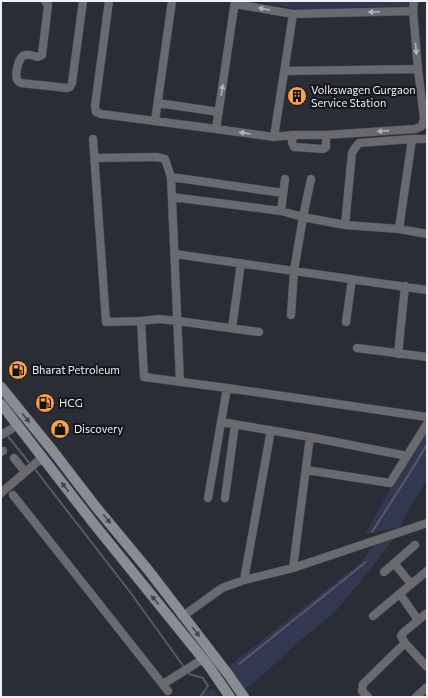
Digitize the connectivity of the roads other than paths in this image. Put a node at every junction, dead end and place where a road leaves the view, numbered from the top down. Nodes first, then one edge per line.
1 (45, 1) edge
2 (84, 1) edge
3 (109, 1) edge
4 (172, 1) edge
5 (414, 1) edge
6 (235, 3) edge
7 (413, 10) junction
8 (293, 14) junction
9 (418, 69) junction
10 (284, 71) junction
11 (158, 103) junction
12 (219, 112) junction
13 (155, 122) junction
14 (216, 129) junction
15 (293, 135) junction
16 (326, 135) junction
17 (274, 137) junction
18 (93, 139) dead end
19 (412, 139) junction
20 (427, 139) edge
21 (95, 158) junction
22 (171, 177) junction
23 (285, 178) dead end
24 (311, 179) dead end
25 (283, 193) junction
26 (172, 197) junction
27 (281, 211) junction
28 (303, 217) junction
29 (345, 225) junction
30 (399, 229) junction
31 (427, 234) edge
32 (175, 254) junction
33 (241, 263) junction
34 (294, 271) junction
35 (352, 279) junction
36 (405, 286) junction
37 (427, 290) edge
38 (291, 315) dead end
39 (141, 321) junction
40 (178, 321) junction
41 (346, 322) dead end
42 (232, 328) junction
43 (259, 332) dead end
44 (357, 348) dead end
45 (398, 354) junction
46 (427, 357) edge
47 (180, 382) junction
48 (1, 388) edge
49 (227, 388) junction
50 (1, 405) edge
51 (427, 417) edge
52 (221, 422) junction
53 (235, 424) junction
54 (427, 424) edge
55 (14, 428) junction
56 (270, 430) junction
57 (1, 435) edge
58 (310, 437) junction
59 (407, 456) junction
60 (14, 458) dead end
61 (40, 461) junction
62 (306, 470) junction
63 (26, 471) junction
64 (1, 493) edge
65 (13, 495) dead end
66 (208, 498) dead end
67 (225, 498) dead end
68 (427, 523) edge
69 (415, 545) dead end
70 (394, 563) junction
71 (293, 568) junction
72 (427, 571) edge
73 (384, 572) dead end
74 (244, 580) junction
75 (411, 584) junction
76 (400, 594) junction
77 (427, 613) edge
78 (183, 616) junction
79 (373, 616) dead end
80 (418, 620) junction
81 (405, 643) junction
82 (203, 659) junction
83 (427, 667) edge
84 (162, 684) junction
85 (427, 687) edge
86 (168, 691) dead end
87 (230, 697) edge
88 (244, 697) edge
89 (368, 697) edge
90 (416, 697) edge

1 - 2 street
3 - 13 street
4 - 11 street
5 - 7 street
8 -> 6 street
12 -> 6 street
7 -> 8 street
7 -> 9 street
8 - 10 street
9 - 10 street
9 -> 16 street
10 - 17 street
11 - 12 street
11 - 13 street
12 - 14 street
13 - 14 street
17 -> 14 street
15 - 16 street
15 - 16 street
15 - 17 street
18 - 21 street
19 - 20 street
19 - 29 street
19 - 30 street
21 - 22 street
21 - 39 street
22 - 25 street
22 - 26 street
23 - 25 street
24 - 28 street
25 - 27 street
26 - 27 street
26 - 32 street
27 - 28 street
28 - 29 street
28 - 34 street
29 - 30 street
30 - 31 street
32 - 33 street
32 - 40 street
33 - 34 street
33 - 42 street
34 - 35 street
34 - 38 street
35 - 36 street
35 - 41 street
36 - 37 street
36 - 45 street
39 - 40 street
39 - 47 street
40 - 42 street
40 - 47 street
42 - 43 street
44 - 45 street
45 - 46 street
47 - 49 street
48 -> 78 main road
49 - 51 street
49 - 52 street
50 - 55 main road
52 - 53 street
52 - 66 street
53 - 56 street
53 - 67 street
54 - 59 street
55 - 57 street
55 - 61 main road
56 - 58 street
56 - 74 street
58 - 59 street
58 - 62 street
59 - 62 street
60 - 63 street
61 - 63 street
82 -> 61 main road
62 - 71 street
63 - 64 street
65 - 84 street
68 - 71 street
69 - 70 street
70 - 73 street
70 - 75 street
71 - 74 street
72 - 75 street
74 - 78 street
75 - 76 street
76 - 79 street
76 - 80 street
77 - 80 street
78 -> 88 main road
80 - 81 street
81 - 83 street
81 - 89 street
82 - 84 street
82 - 87 main road
84 - 86 street
85 - 90 street

